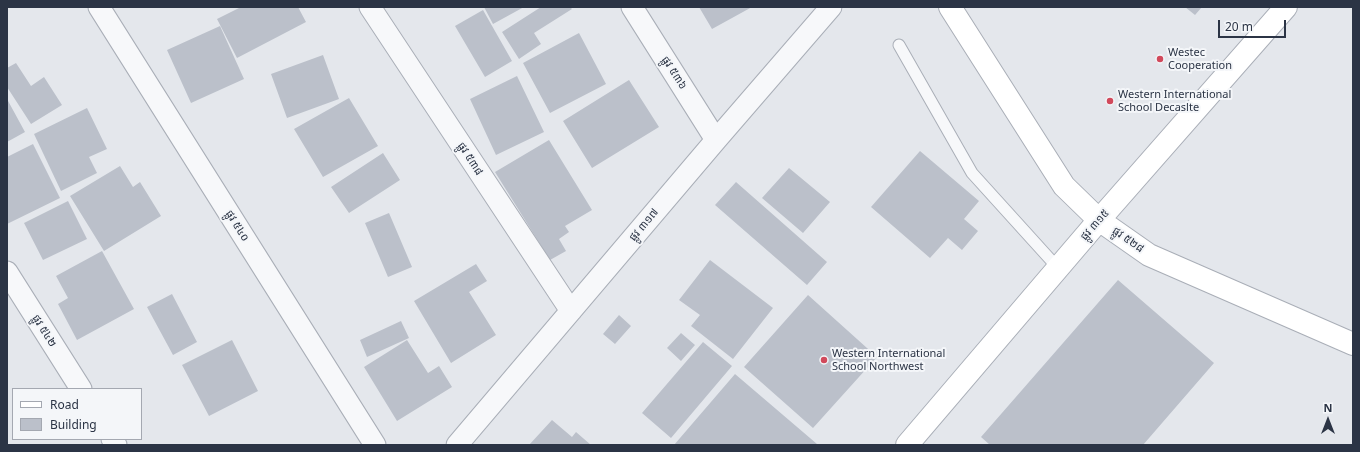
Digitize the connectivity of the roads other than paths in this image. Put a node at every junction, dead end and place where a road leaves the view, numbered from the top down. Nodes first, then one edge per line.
1 (99, 7) edge
2 (370, 7) edge
3 (632, 7) edge
4 (831, 7) edge
5 (950, 7) edge
6 (1286, 7) edge
7 (899, 45) dead end
8 (716, 140) junction
9 (1099, 220) junction
10 (1058, 268) junction
11 (7, 272) edge
12 (571, 311) junction
13 (1353, 344) edge
14 (79, 388) edge
15 (374, 445) edge
16 (457, 445) edge
17 (907, 445) edge

1 - 15 street, ផ្លូវ ៥៤០
2 - 12 street, ផ្លូវ ៥៣៨
3 - 8 street, ផ្លូវ ៥៣៦
4 - 8 street, ផ្លូវ ៣១៧
5 - 9 street, ផ្លូវ ៥២៨
6 - 9 street, ផ្លូវ ៣១៥
7 - 10 lane
8 - 12 street, ផ្លូវ ៣១៧
9 - 10 street, ផ្លូវ ៣១៥
9 - 13 street, ផ្លូវ ៥២៨
10 - 17 street, ផ្លូវ ៣១៥
11 - 14 street, ផ្លូវ ៥៤២
12 - 16 street, ផ្លូវ ៣១៧

